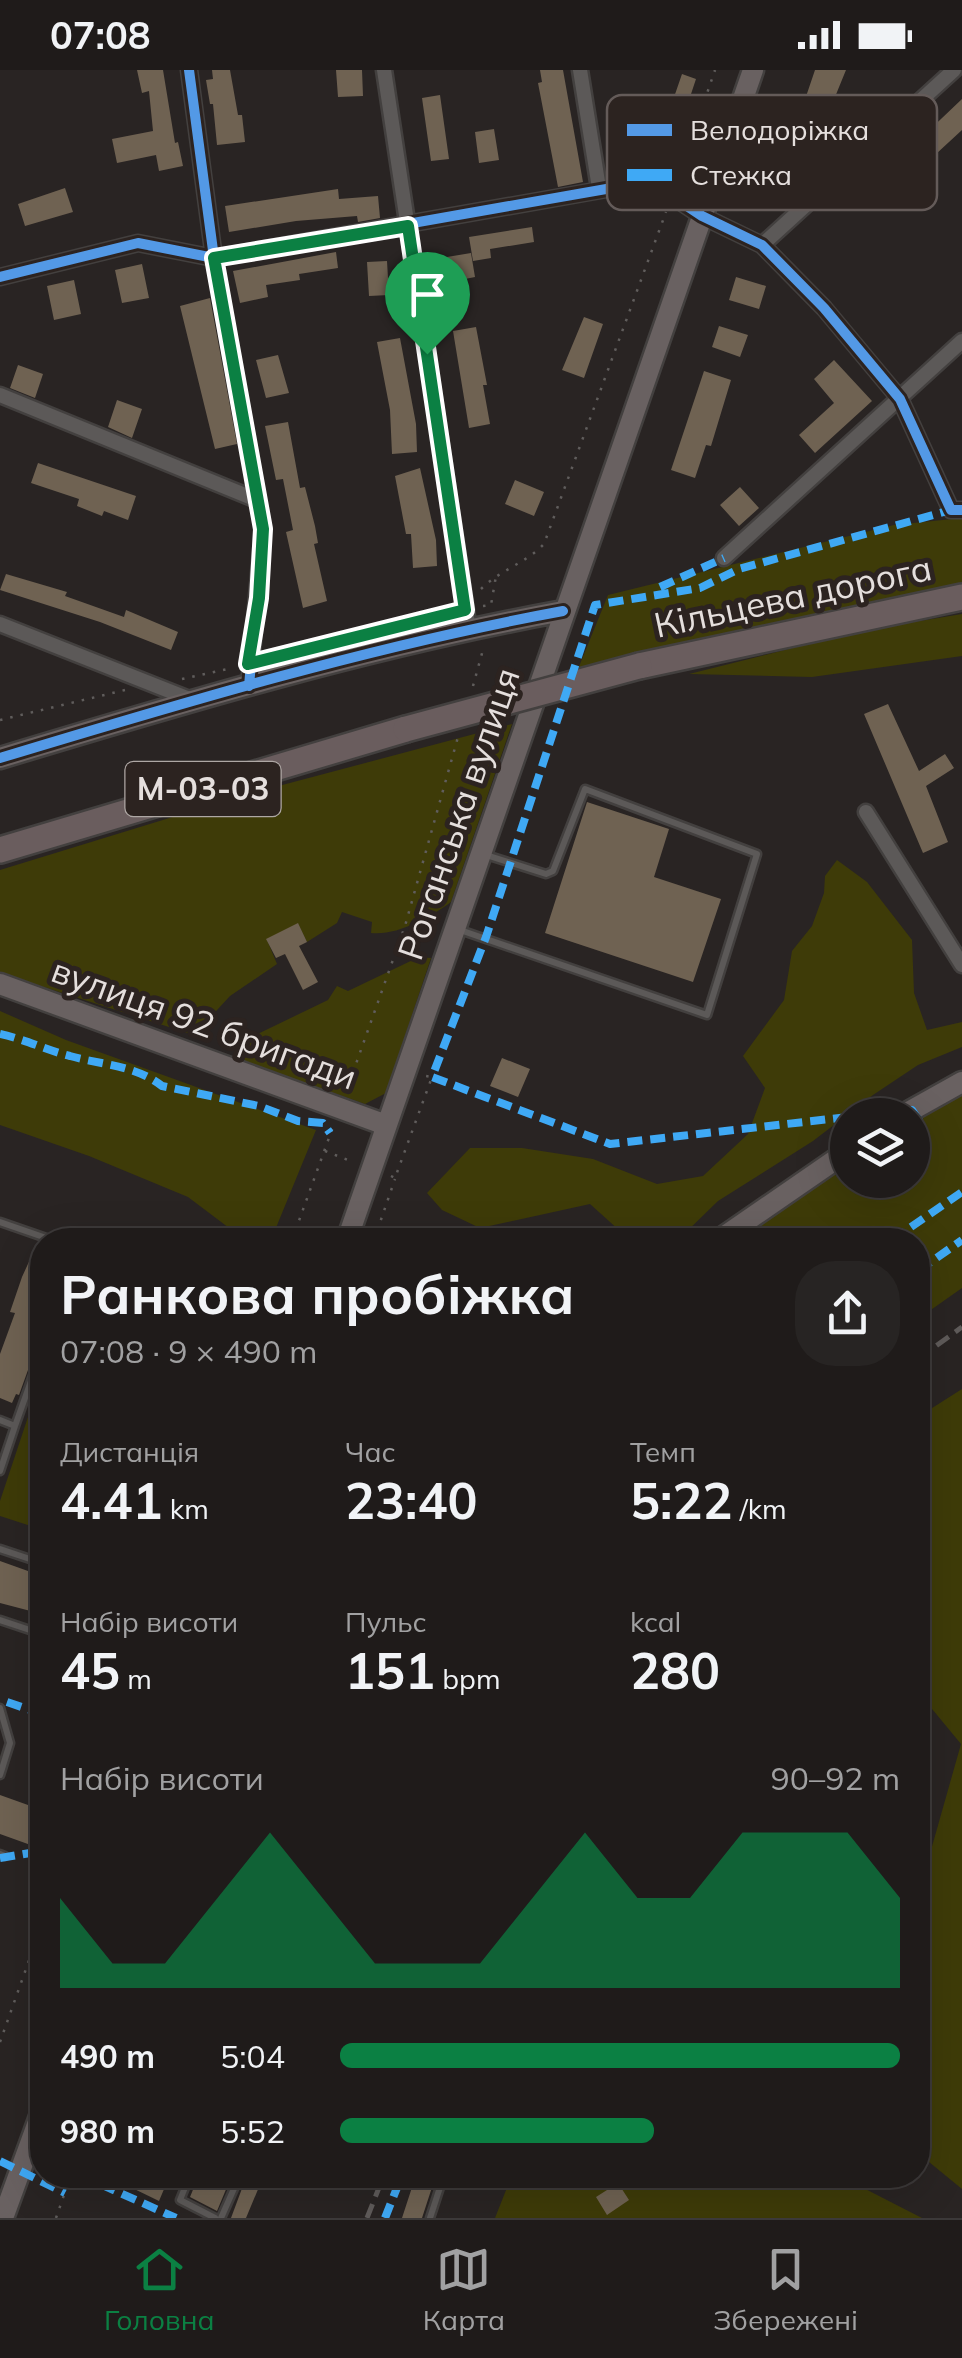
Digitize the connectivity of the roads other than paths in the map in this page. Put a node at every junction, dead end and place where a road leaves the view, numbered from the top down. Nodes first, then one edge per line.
1 (189, 70) edge
2 (384, 70) edge
3 (580, 70) edge
4 (753, 70) edge
5 (954, 70) edge
6 (744, 95) edge
7 (926, 95) edge
8 (607, 187) edge
9 (599, 188) junction
10 (693, 210) edge
11 (704, 210) edge
12 (800, 210) edge
13 (702, 216) junction
14 (408, 226) junction
15 (762, 244) junction
16 (214, 258) junction
17 (0, 277) edge
18 (962, 341) edge
19 (0, 395) edge
20 (900, 399) junction
21 (258, 500) junction
22 (962, 510) edge
23 (724, 558) dead end
24 (962, 597) edge
25 (562, 611) junction
26 (0, 624) edge
27 (473, 627) junction
28 (249, 686) junction
29 (192, 700) junction
30 (0, 758) edge
31 (866, 812) dead end
32 (0, 850) edge
33 (480, 854) junction
34 (454, 928) junction
35 (962, 965) edge
36 (0, 984) edge
37 (962, 1082) edge
38 (930, 1100) edge
39 (386, 1125) junction
40 (830, 1163) edge
41 (0, 1222) edge
42 (351, 1228) edge
43 (736, 1228) edge
44 (30, 1232) edge
45 (30, 1384) edge
46 (0, 1420) edge
47 (15, 1426) junction
48 (0, 1472) edge
49 (0, 1548) edge
50 (30, 1558) edge
51 (0, 1620) edge
52 (30, 1630) edge
53 (0, 1708) edge
54 (0, 1775) edge
55 (30, 2145) edge
56 (185, 2188) edge
57 (233, 2188) edge
58 (440, 2188) edge
59 (4, 2218) edge
60 (218, 2218) edge
61 (430, 2218) edge

1 - 16 street
2 - 14 street
3 - 9 street
4 - 6 main road, Роганська вулиця
5 - 7 street
8 - 9 street
9 - 14 street
10 - 13 street
11 - 13 main road, Роганська вулиця
12 - 15 street
13 - 15 street
13 - 25 main road, Роганська вулиця
14 - 16 street
14 - 27 street
15 - 20 street
16 - 17 street
16 - 21 street
18 - 20 street
19 - 21 street
20 - 22 street
20 - 23 street
21 - 28 street
24 - 32 highway, Кільцева дорога / М-03-03, bridge
25 - 27 main road
25 - 33 main road, Роганська вулиця
26 - 29 street
27 - 28 main road
28 - 29 main road
29 - 30 main road
31 - 35 street
33 - 34 main road, Роганська вулиця
33 - 34 lane
34 - 39 main road, Роганська вулиця
36 - 39 main road, вулиця 92 бригади
37 - 38 main road
39 - 42 main road, Роганська вулиця
40 - 43 main road
41 - 44 lane
45 - 47 lane
46 - 47 lane
47 - 48 lane
49 - 50 lane
51 - 52 lane
53 - 54 lane
55 - 59 main road
56 - 60 lane
57 - 60 lane
58 - 61 lane

